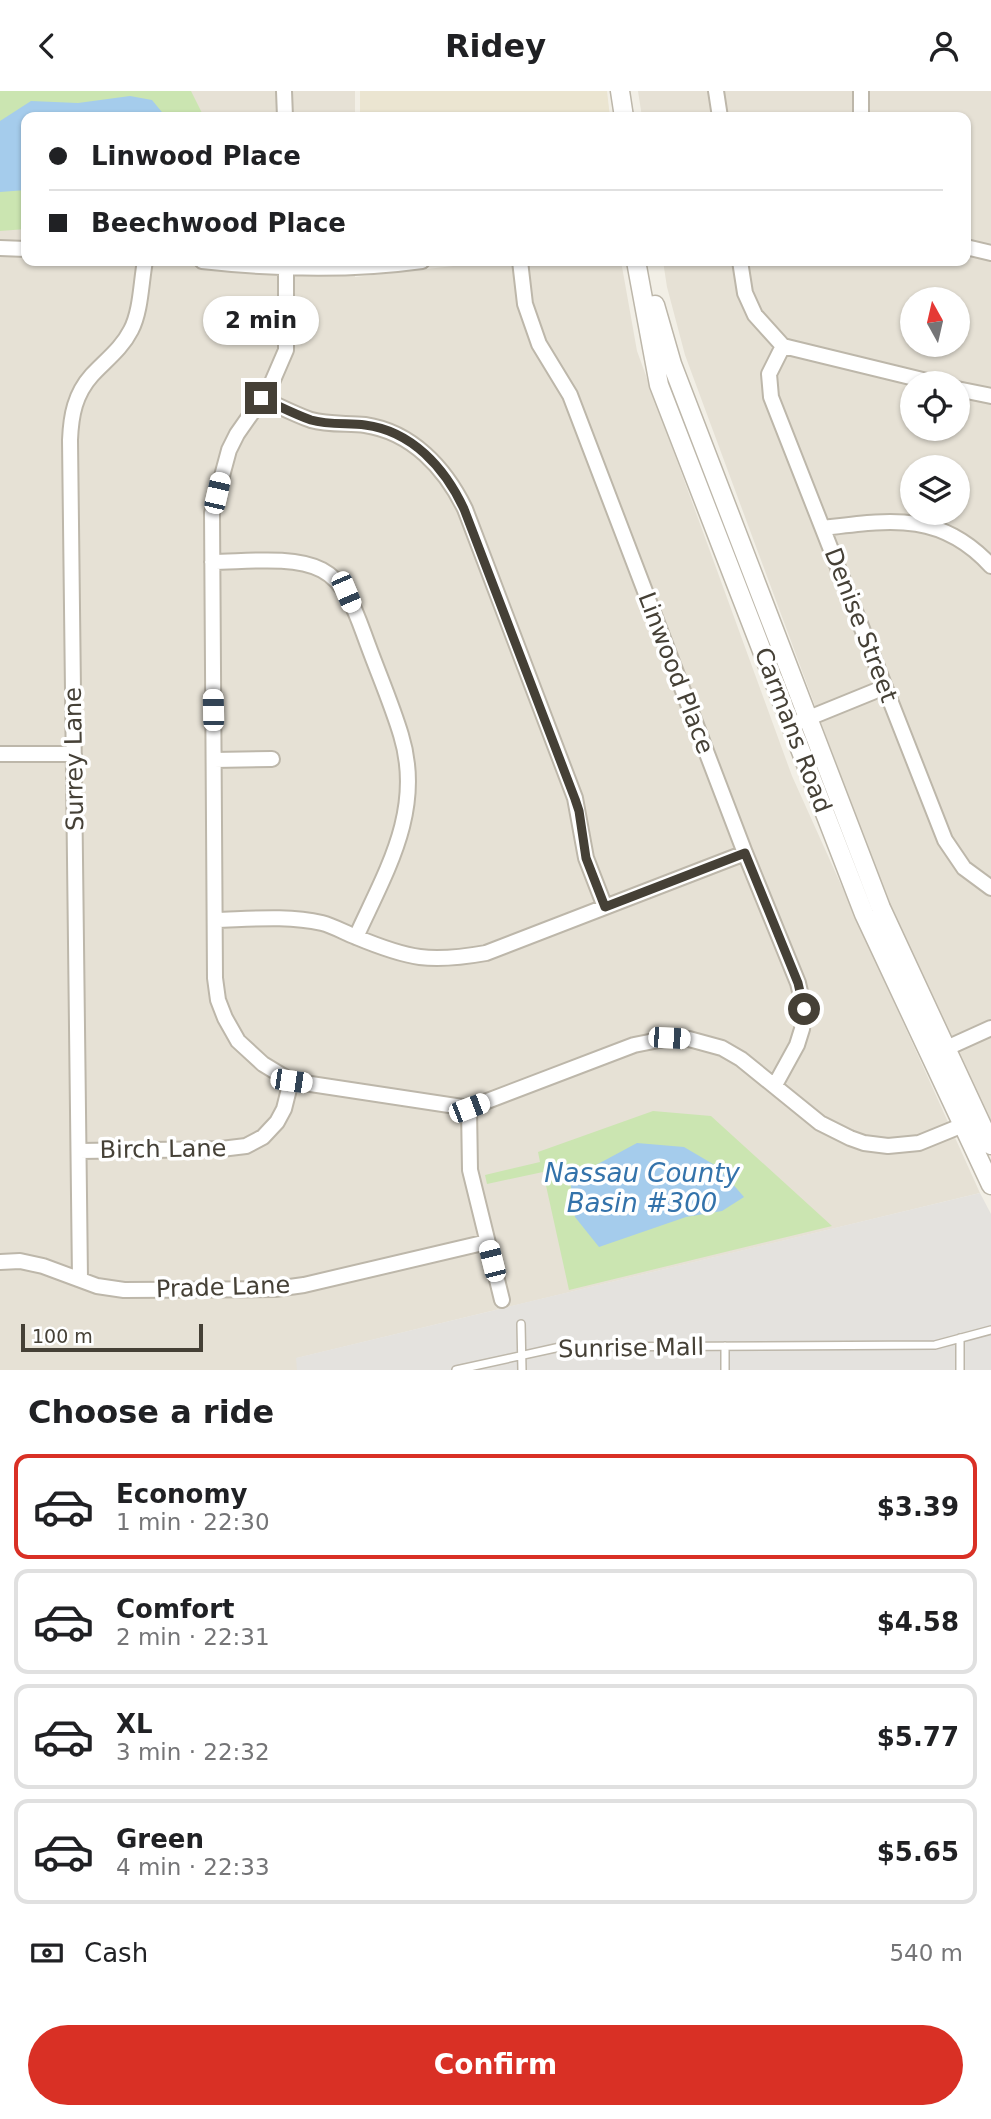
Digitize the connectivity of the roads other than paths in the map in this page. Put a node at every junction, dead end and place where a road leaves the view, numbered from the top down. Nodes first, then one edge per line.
1 (284, 91) edge
2 (620, 91) edge
3 (716, 91) edge
4 (860, 91) edge
5 (285, 112) edge
6 (623, 112) edge
7 (719, 112) edge
8 (861, 112) edge
9 (991, 236) edge
10 (0, 248) edge
11 (971, 248) edge
12 (21, 249) edge
13 (989, 253) edge
14 (144, 266) edge
15 (286, 266) edge
16 (356, 266) edge
17 (387, 266) edge
18 (521, 266) edge
19 (637, 266) edge
20 (647, 266) edge
21 (741, 266) edge
22 (782, 346) junction
23 (900, 375) edge
24 (970, 392) edge
25 (991, 396) edge
26 (261, 398) junction
27 (823, 528) junction
28 (212, 562) junction
29 (991, 566) edge
30 (885, 687) junction
31 (808, 719) junction
32 (791, 725) junction
33 (0, 754) edge
34 (74, 754) junction
35 (214, 759) junction
36 (272, 759) dead end
37 (745, 853) junction
38 (991, 888) edge
39 (605, 907) junction
40 (215, 920) junction
41 (356, 937) junction
42 (991, 1028) edge
43 (938, 1052) junction
44 (291, 1081) junction
45 (775, 1085) junction
46 (469, 1108) junction
47 (971, 1121) junction
48 (991, 1145) edge
49 (79, 1151) junction
50 (991, 1185) edge
51 (487, 1242) junction
52 (0, 1262) edge
53 (80, 1279) junction
54 (502, 1300) dead end
55 (521, 1324) dead end
56 (991, 1329) edge
57 (960, 1338) junction
58 (725, 1346) junction
59 (522, 1355) junction
60 (456, 1370) edge
61 (522, 1370) edge
62 (725, 1370) edge
63 (960, 1370) edge

1 - 5 street
2 - 6 street
3 - 7 street
4 - 8 street
9 - 13 street
10 - 12 street
11 - 13 street
14 - 34 street, Surrey Lane
15 - 26 street
16 - 17 street
18 - 37 street, Linwood Place
19 - 32 street, Carmans Road
20 - 31 street, Carmans Road
21 - 22 street
22 - 23 street
22 - 27 street, Denise Street
24 - 25 street
26 - 28 street
26 - 39 street
27 - 29 street
27 - 30 street, Denise Street
28 - 35 street
28 - 41 street
30 - 31 street
30 - 38 street, Denise Street
31 - 32 street
31 - 43 street, Carmans Road
32 - 43 street, Carmans Road
33 - 34 street
34 - 49 street, Surrey Lane
35 - 36 street
35 - 40 street
37 - 39 street
37 - 45 street, Linwood Place
39 - 41 street
40 - 41 street
40 - 44 street
42 - 43 street
43 - 47 street, Carmans Road
44 - 46 street
44 - 49 street, Birch Lane
45 - 46 street
45 - 47 street
46 - 51 street
47 - 48 street, Carmans Road
47 - 50 street, Carmans Road
49 - 53 street, Surrey Lane
51 - 53 street, Prade Lane
51 - 54 street
52 - 53 street, Prade Lane
55 - 59 lane
56 - 57 lane, Sunrise Mall
57 - 58 lane, Sunrise Mall
57 - 63 lane
58 - 59 lane, Sunrise Mall
58 - 62 lane
59 - 60 lane, Sunrise Mall
59 - 61 lane

